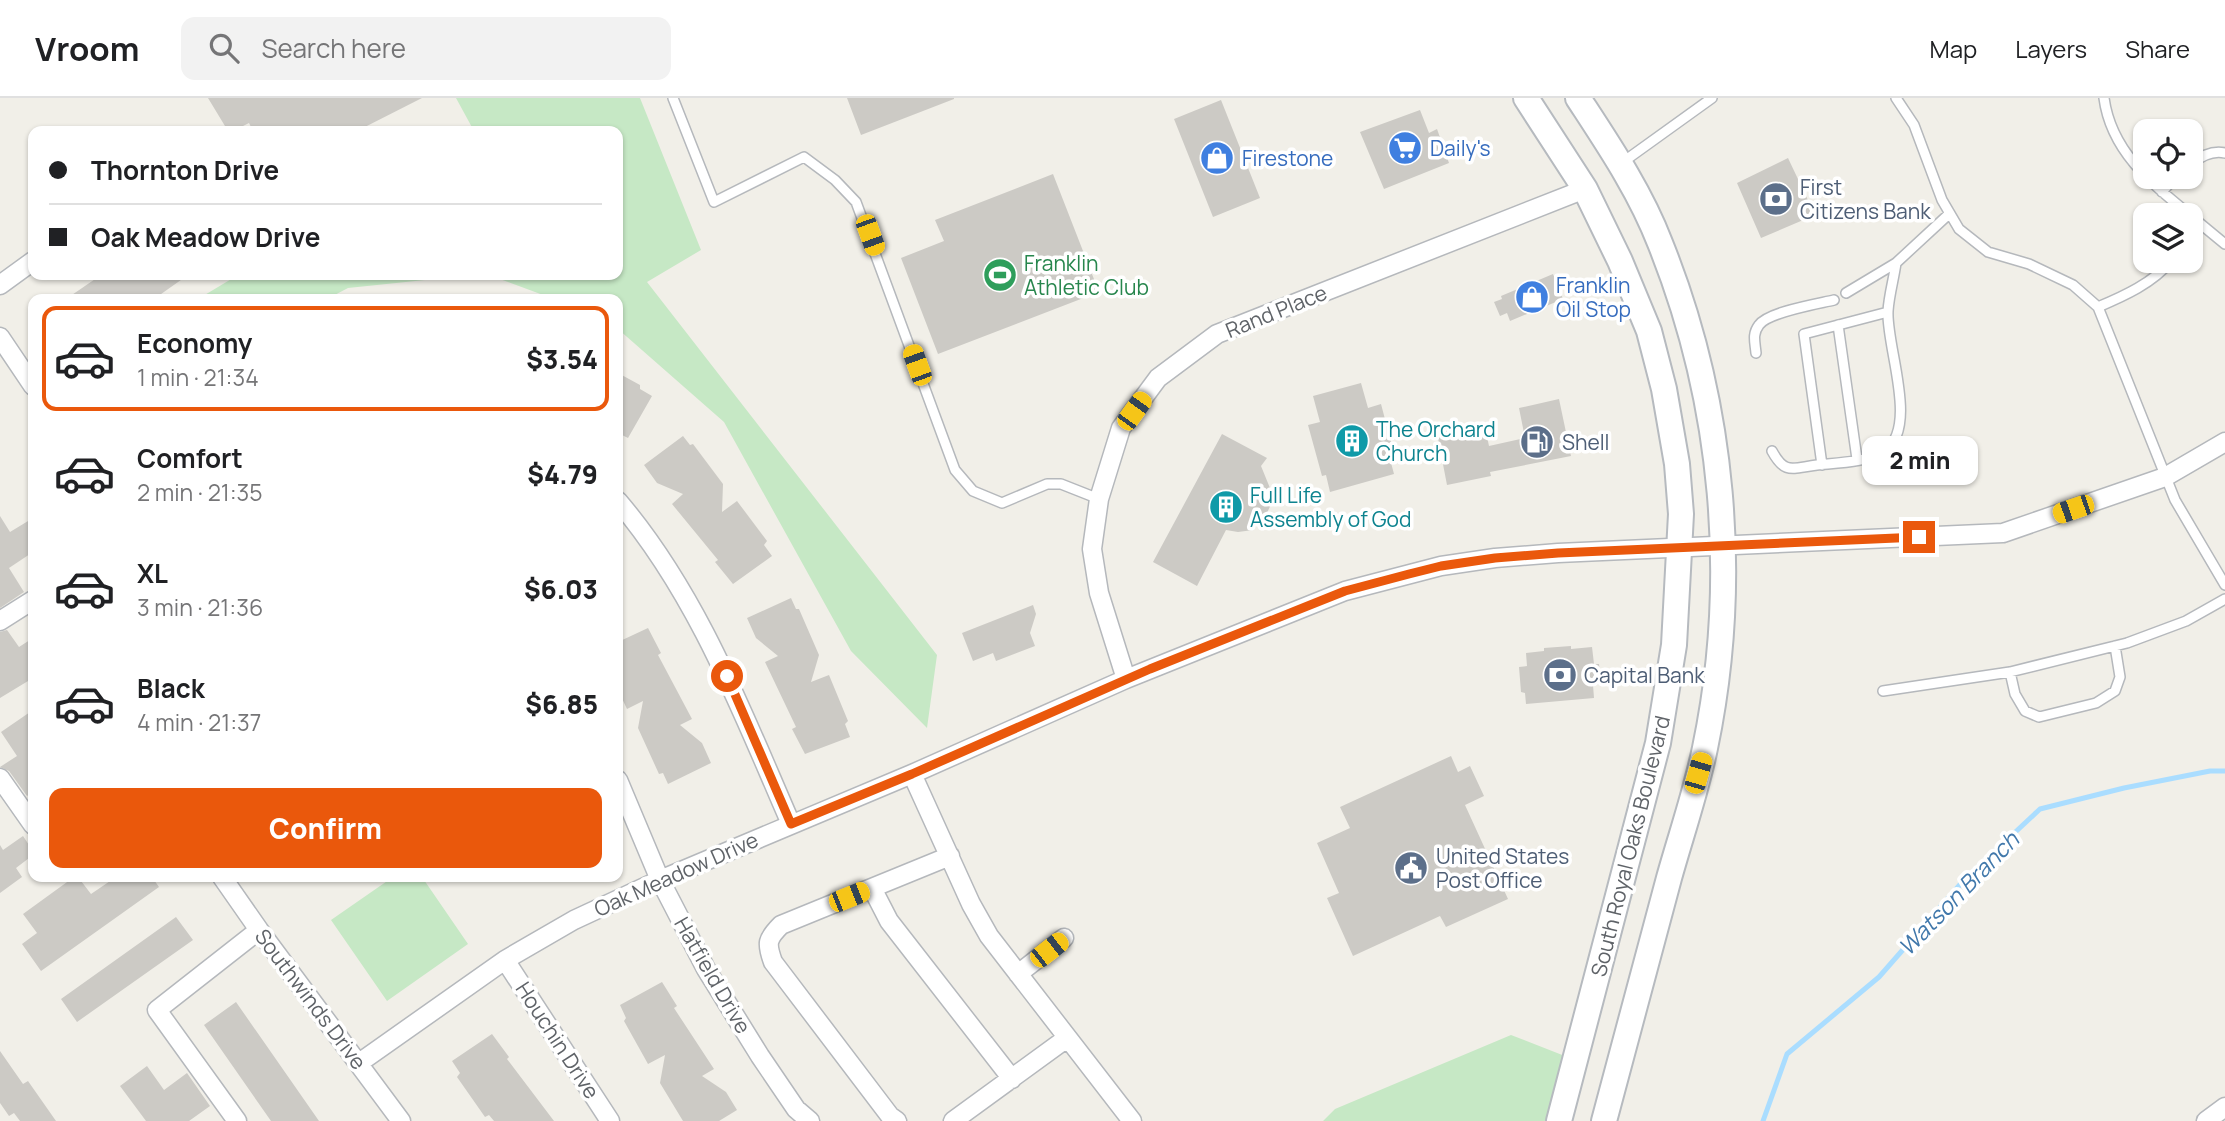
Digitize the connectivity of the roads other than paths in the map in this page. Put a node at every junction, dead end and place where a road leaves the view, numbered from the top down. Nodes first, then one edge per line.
1 (673, 98) edge
2 (1526, 98) edge
3 (1578, 98) edge
4 (1712, 98) edge
5 (1896, 98) edge
6 (2104, 98) edge
7 (2225, 153) edge
8 (2203, 155) edge
9 (1620, 164) junction
10 (1585, 189) junction
11 (2165, 189) edge
12 (2162, 192) junction
13 (2175, 203) edge
14 (1949, 214) junction
15 (2203, 227) edge
16 (2225, 244) edge
17 (1896, 263) junction
18 (28, 265) edge
19 (2160, 273) edge
20 (0, 285) edge
21 (1846, 293) dead end
22 (1834, 300) dead end
23 (2098, 307) junction
24 (1888, 312) junction
25 (1838, 325) junction
26 (0, 337) edge
27 (1756, 353) dead end
28 (28, 379) edge
29 (2225, 442) edge
30 (1772, 451) dead end
31 (1857, 459) junction
32 (1822, 465) junction
33 (2165, 477) junction
34 (1099, 499) junction
35 (623, 508) edge
36 (1724, 546) junction
37 (1680, 548) junction
38 (2225, 584) edge
39 (2225, 599) edge
40 (28, 603) edge
41 (0, 621) edge
42 (2115, 646) junction
43 (2010, 672) junction
44 (1126, 679) junction
45 (1883, 691) dead end
46 (912, 774) junction
47 (0, 778) edge
48 (623, 792) edge
49 (28, 818) edge
50 (791, 824) junction
51 (950, 856) junction
52 (660, 880) junction
53 (225, 882) edge
54 (872, 888) junction
55 (259, 930) junction
56 (1064, 939) dead end
57 (505, 960) junction
58 (1018, 974) junction
59 (1067, 1038) junction
60 (359, 1063) junction
61 (1012, 1079) junction
62 (2225, 1107) edge
63 (237, 1121) edge
64 (401, 1121) edge
65 (610, 1121) edge
66 (810, 1121) edge
67 (897, 1121) edge
68 (953, 1121) edge
69 (1132, 1121) edge
70 (1559, 1121) edge
71 (1604, 1121) edge
72 (2206, 1121) edge

1 - 34 lane
2 - 10 main road, South Royal Oaks Boulevard
3 - 9 main road, South Royal Oaks Boulevard
4 - 9 lane
5 - 14 lane
6 - 12 lane
7 - 8 lane
9 - 36 main road, South Royal Oaks Boulevard
10 - 34 street, Rand Place
10 - 37 main road, South Royal Oaks Boulevard
11 - 12 lane
12 - 13 lane
14 - 17 lane
14 - 23 lane
15 - 16 lane
17 - 21 lane
17 - 24 lane
18 - 20 street
19 - 23 lane
22 - 27 lane
23 - 33 lane
24 - 25 lane
24 - 31 lane
25 - 31 lane
25 - 32 lane
26 - 28 street
29 - 33 street, Oak Meadow Drive
30 - 32 lane
31 - 32 lane
33 - 36 street, Oak Meadow Drive
33 - 38 lane
34 - 44 street, Rand Place
35 - 50 street
36 - 37 street, Oak Meadow Drive
36 - 71 main road, South Royal Oaks Boulevard
37 - 44 street, Oak Meadow Drive
37 - 70 main road, South Royal Oaks Boulevard
39 - 42 lane
40 - 41 street
42 - 43 lane
42 - 43 lane
43 - 45 lane
44 - 46 street, Oak Meadow Drive
46 - 50 street, Oak Meadow Drive
46 - 51 street
47 - 49 street
48 - 52 street, Hatfield Drive
50 - 52 street, Oak Meadow Drive
51 - 54 street
51 - 58 street
52 - 57 street, Oak Meadow Drive
52 - 66 street, Hatfield Drive
53 - 55 street, Southwinds Drive
54 - 61 street
54 - 67 street
55 - 60 street, Southwinds Drive
55 - 63 street
56 - 58 street
57 - 60 street, Oak Meadow Drive
57 - 65 street, Houchin Drive
58 - 59 street
59 - 61 street
59 - 69 street
60 - 64 street, Southwinds Drive
61 - 68 street
62 - 72 street

